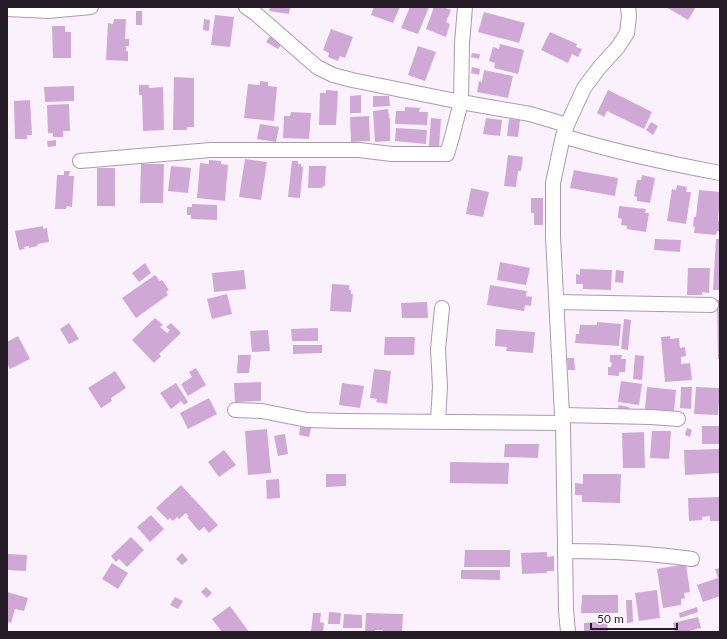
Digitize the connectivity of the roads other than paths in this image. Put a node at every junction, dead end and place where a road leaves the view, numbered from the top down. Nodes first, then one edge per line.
1 (91, 7) edge
2 (246, 7) edge
3 (465, 7) edge
4 (628, 7) edge
5 (7, 9) edge
6 (461, 102) junction
7 (565, 130) junction
8 (80, 162) dead end
9 (720, 173) edge
10 (557, 302) junction
11 (712, 305) dead end
12 (442, 308) dead end
13 (235, 410) dead end
14 (563, 419) junction
15 (678, 419) dead end
16 (438, 421) junction
17 (565, 551) junction
18 (692, 559) dead end
19 (568, 632) edge

1 - 5 street
2 - 6 street
3 - 6 street
4 - 7 street
6 - 7 street
6 - 8 street
7 - 9 street
7 - 10 street
10 - 11 street
10 - 14 street
12 - 16 street
13 - 16 street
14 - 15 street
14 - 16 street
14 - 17 street
17 - 18 street
17 - 19 street

